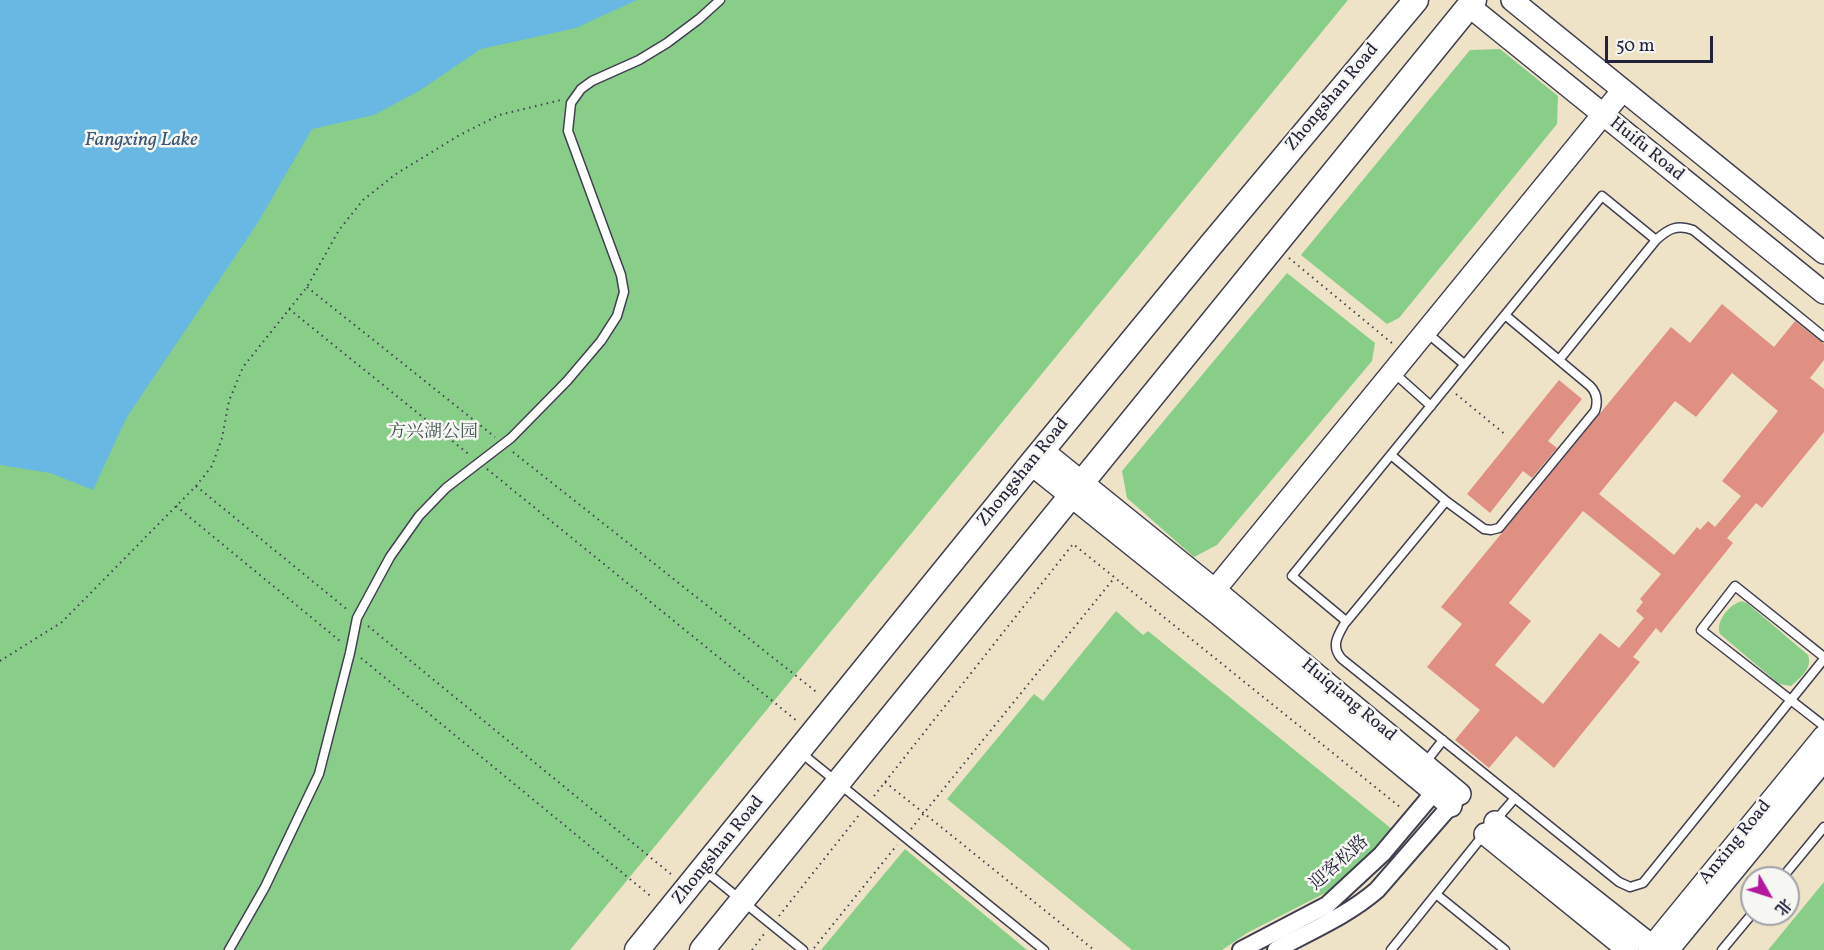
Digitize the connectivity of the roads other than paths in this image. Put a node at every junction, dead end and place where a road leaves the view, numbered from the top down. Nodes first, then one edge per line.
1 (720, 0) edge
2 (1416, 0) edge
3 (1512, 0) edge
4 (1471, 3) edge
5 (1623, 90) junction
6 (1603, 115) junction
7 (1656, 240) junction
8 (1824, 253) edge
9 (1824, 293) edge
10 (1505, 315) junction
11 (1426, 332) junction
12 (1824, 337) edge
13 (1559, 360) junction
14 (1464, 364) junction
15 (1393, 372) junction
16 (1431, 405) junction
17 (1391, 455) junction
18 (1036, 457) junction
19 (1076, 489) junction
20 (1446, 501) junction
21 (1210, 597) junction
22 (1346, 622) junction
23 (1824, 658) edge
24 (1791, 700) junction
25 (1824, 726) edge
26 (1824, 736) edge
27 (1443, 740) junction
28 (806, 743) junction
29 (1824, 760) edge
30 (1419, 771) junction
31 (838, 783) junction
32 (1447, 794) junction
33 (1515, 798) junction
34 (1824, 827) edge
35 (1490, 828) junction
36 (1792, 866) edge
37 (704, 870) junction
38 (1436, 894) junction
39 (742, 901) junction
40 (1742, 926) edge
41 (1656, 949) edge
42 (229, 950) edge
43 (637, 950) edge
44 (702, 950) edge
45 (803, 950) edge
46 (1044, 950) edge
47 (1241, 950) edge
48 (1276, 950) edge
49 (1391, 950) edge
50 (1505, 950) edge
51 (1628, 950) edge
52 (1722, 950) edge

1 - 42 lane
2 - 18 main road, Zhongshan Road
3 - 5 street, Huifu Road
4 - 6 street, Huifu Road
4 - 19 main road
5 - 6 street
5 - 8 street, Huifu Road
6 - 9 street, Huifu Road
6 - 11 street
7 - 10 lane
7 - 12 lane
7 - 13 lane
10 - 13 lane
10 - 14 lane
11 - 14 lane
11 - 15 street
13 - 20 lane
14 - 16 lane
15 - 16 lane
15 - 21 street
16 - 17 lane
17 - 20 lane
17 - 22 lane
18 - 19 street, Huiqiang Road
18 - 28 main road, Zhongshan Road
19 - 21 street, Huiqiang Road
19 - 31 main road
20 - 22 lane
21 - 30 street, Huiqiang Road
22 - 27 lane
23 - 24 lane
23 - 24 lane
24 - 25 lane
24 - 33 lane
26 - 41 street, Anxing Road
27 - 30 lane
27 - 33 lane
28 - 31 lane
28 - 37 main road, Zhongshan Road
29 - 41 street, Anxing Road
30 - 32 street, Huiqiang Road
31 - 39 main road
31 - 46 lane
32 - 47 street, 迎客松路
32 - 48 street, 迎客松路
33 - 35 lane
34 - 36 lane
35 - 38 lane
35 - 41 street
35 - 51 street
37 - 39 lane
37 - 43 main road, Zhongshan Road
38 - 49 lane
38 - 50 lane
39 - 44 main road
39 - 45 lane
40 - 52 lane

